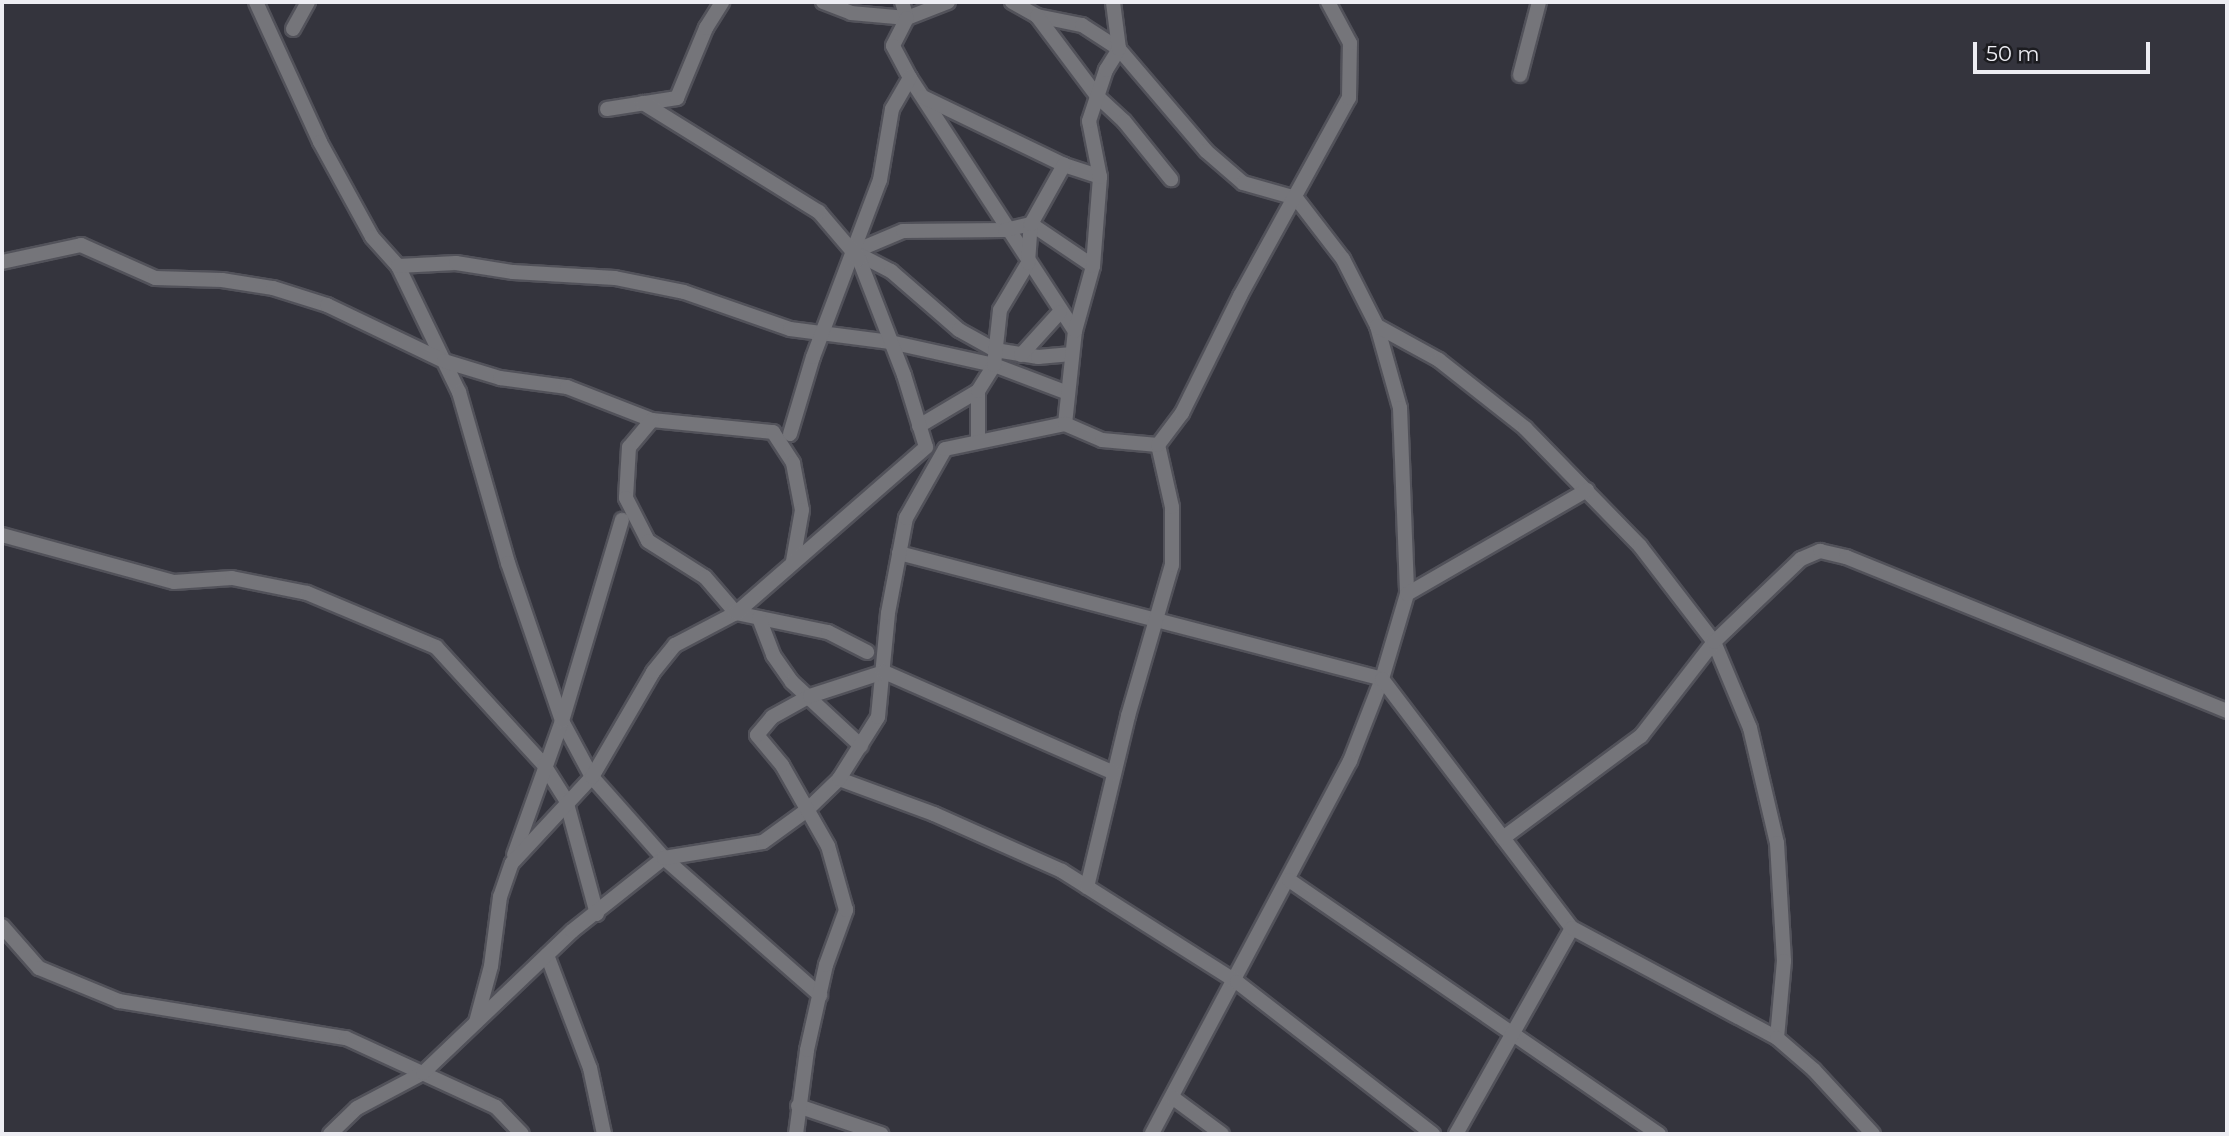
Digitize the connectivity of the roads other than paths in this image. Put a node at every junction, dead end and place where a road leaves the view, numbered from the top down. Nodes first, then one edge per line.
1 (256, 2) edge
2 (308, 2) edge
3 (722, 2) edge
4 (822, 2) edge
5 (902, 2) edge
6 (947, 2) edge
7 (1012, 2) edge
8 (1112, 2) edge
9 (1328, 2) edge
10 (1539, 2) edge
11 (1037, 16) junction
12 (906, 18) junction
13 (293, 29) dead end
14 (1119, 48) junction
15 (1520, 75) dead end
16 (909, 78) junction
17 (1097, 96) junction
18 (922, 97) junction
19 (643, 103) junction
20 (607, 109) dead end
21 (1064, 165) junction
22 (1100, 177) junction
23 (1171, 179) dead end
24 (1296, 198) junction
25 (1031, 224) junction
26 (1005, 230) junction
27 (853, 252) junction
28 (2, 262) edge
29 (1028, 263) junction
30 (398, 266) junction
31 (1093, 266) junction
32 (1060, 312) junction
33 (1377, 326) junction
34 (1075, 331) junction
35 (826, 333) junction
36 (890, 342) junction
37 (995, 350) junction
38 (1072, 354) junction
39 (1021, 355) junction
40 (444, 361) junction
41 (994, 365) junction
42 (978, 391) junction
43 (1068, 393) junction
44 (652, 421) junction
45 (1065, 424) junction
46 (919, 426) junction
47 (790, 434) dead end
48 (978, 441) junction
49 (1158, 445) junction
50 (1587, 491) junction
51 (622, 520) dead end
52 (2, 535) edge
53 (899, 553) junction
54 (793, 561) junction
55 (1407, 594) junction
56 (736, 613) junction
57 (759, 618) junction
58 (1157, 618) junction
59 (1714, 642) junction
60 (867, 652) dead end
61 (884, 672) junction
62 (1382, 679) junction
63 (810, 696) junction
64 (2227, 711) edge
65 (562, 720) junction
66 (861, 746) junction
67 (544, 765) junction
68 (1114, 773) junction
69 (592, 776) junction
70 (839, 779) junction
71 (566, 800) junction
72 (807, 810) junction
73 (1503, 838) junction
74 (664, 858) junction
75 (512, 863) junction
76 (1289, 880) junction
77 (1087, 887) junction
78 (597, 914) junction
79 (2, 926) edge
80 (1572, 928) junction
81 (547, 955) junction
82 (1237, 982) junction
83 (820, 995) junction
84 (476, 1022) junction
85 (1514, 1032) junction
86 (1777, 1038) junction
87 (423, 1073) junction
88 (1172, 1097) junction
89 (798, 1105) junction
90 (330, 1134) edge
91 (522, 1134) edge
92 (604, 1134) edge
93 (796, 1134) edge
94 (881, 1134) edge
95 (1152, 1134) edge
96 (1222, 1134) edge
97 (1433, 1134) edge
98 (1456, 1134) edge
99 (1659, 1134) edge
100 (1873, 1134) edge

1 - 30 street
2 - 13 street
3 - 19 street
4 - 12 street
5 - 12 street
6 - 12 street
7 - 11 street
8 - 14 street
9 - 24 street
10 - 15 street
11 - 14 street
11 - 17 street
12 - 16 street
14 - 17 street
14 - 24 street
16 - 18 street
16 - 27 street
17 - 22 street
17 - 23 street
18 - 21 street
18 - 26 street
19 - 20 street
19 - 27 street
21 - 22 street
21 - 25 street
22 - 31 street
24 - 33 street
24 - 49 street
25 - 26 street
25 - 29 street
25 - 31 street
26 - 27 street
26 - 29 street
27 - 35 street
27 - 36 street
27 - 37 street
28 - 40 street
29 - 32 street
29 - 37 street
30 - 35 street
30 - 40 street
31 - 34 street
32 - 34 street
32 - 39 street
33 - 50 street
33 - 55 street
34 - 38 street
35 - 36 street
35 - 47 street
36 - 41 street
36 - 46 street
37 - 39 street
37 - 41 street
38 - 39 street
38 - 43 street
40 - 44 street
40 - 65 street
41 - 42 street
41 - 43 street
42 - 46 street
42 - 48 street
43 - 45 street
44 - 54 street
44 - 56 street
45 - 48 street
45 - 49 street
46 - 54 street
48 - 53 street
49 - 58 street
50 - 55 street
50 - 59 street
51 - 65 street
52 - 67 street
53 - 58 street
53 - 61 street
54 - 56 street
55 - 62 street
56 - 57 street
56 - 69 street
57 - 60 street
57 - 63 street
58 - 62 street
58 - 68 street
59 - 64 street
59 - 73 street
59 - 86 street
61 - 63 street
61 - 66 street
61 - 68 street
62 - 73 street
62 - 76 street
63 - 66 street
63 - 72 street
65 - 67 street
65 - 69 street
66 - 70 street
67 - 71 street
67 - 75 street
68 - 77 street
69 - 71 street
69 - 74 street
70 - 72 street
70 - 77 street
71 - 75 street
71 - 78 street
72 - 74 street
72 - 83 street
73 - 80 street
74 - 78 street
74 - 83 street
75 - 84 street
76 - 82 street
76 - 85 street
77 - 82 street
78 - 81 street
79 - 87 street
80 - 85 street
80 - 86 street
81 - 84 street
81 - 92 street
82 - 88 street
82 - 97 street
83 - 89 street
84 - 87 street
85 - 98 street
85 - 99 street
86 - 100 street
87 - 90 street
87 - 91 street
88 - 95 street
88 - 96 street
89 - 93 street
89 - 94 street

